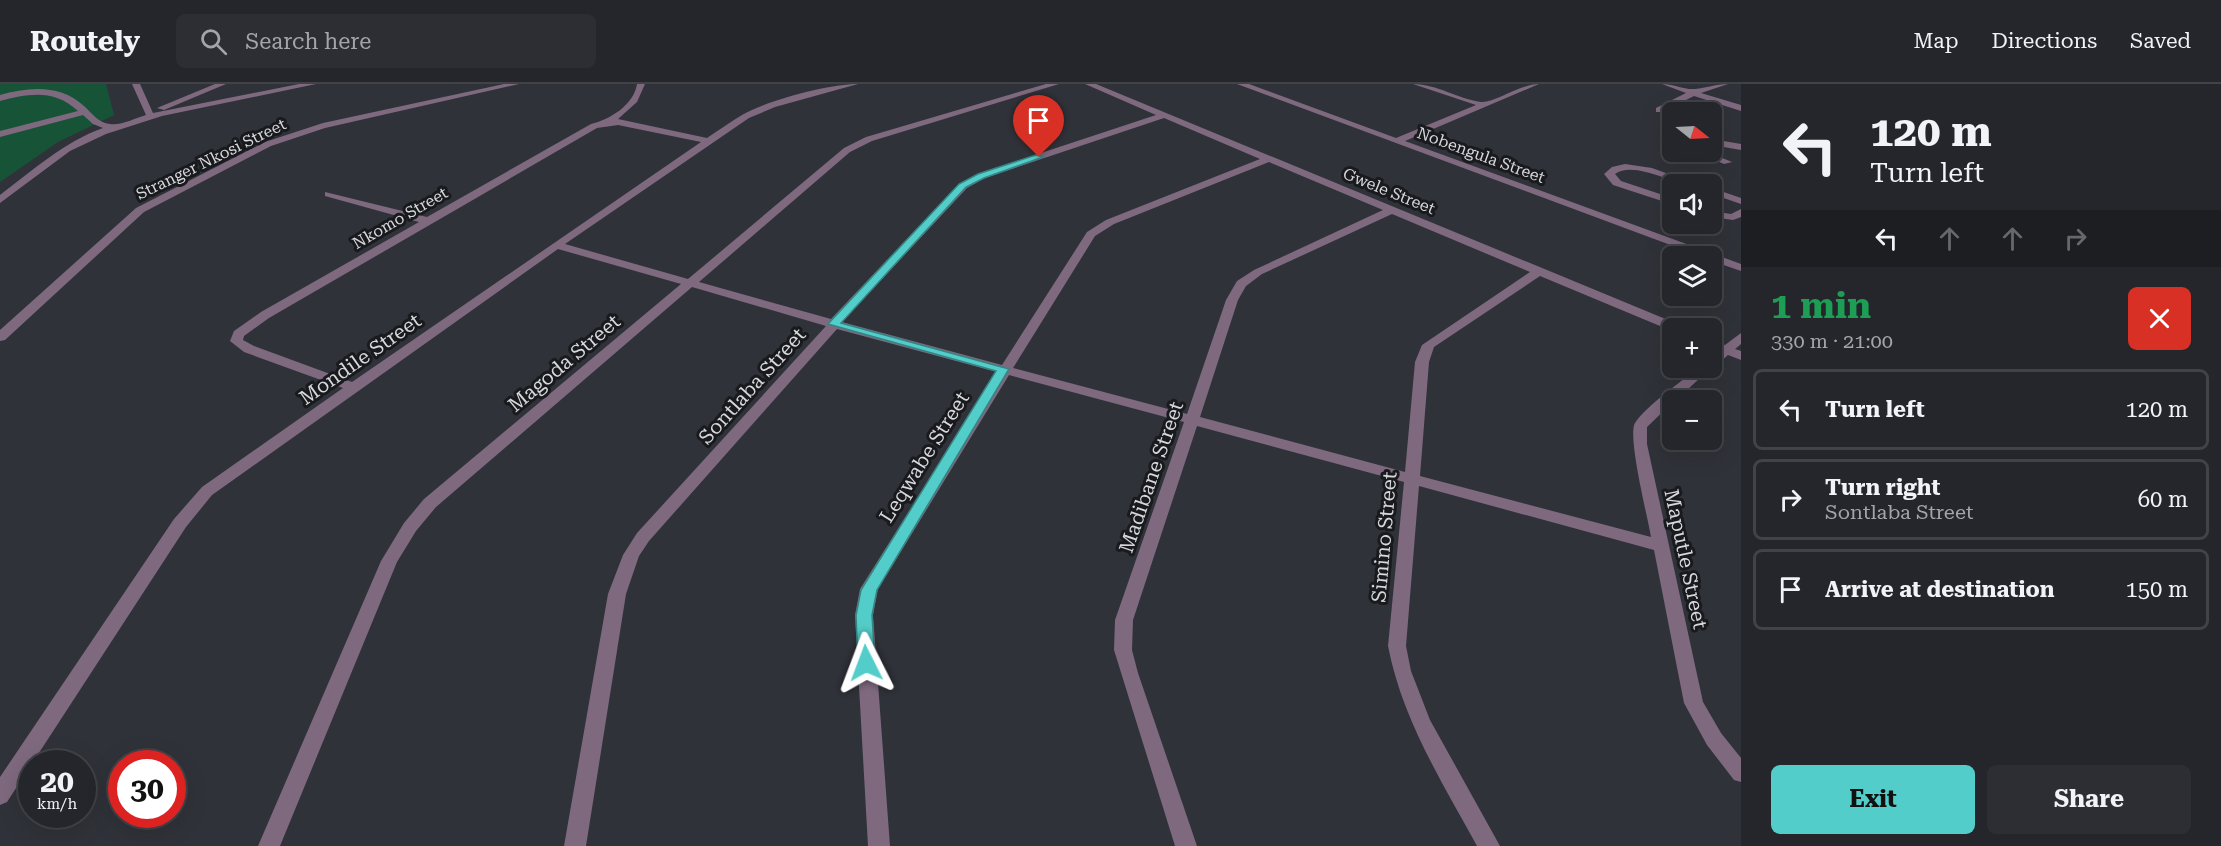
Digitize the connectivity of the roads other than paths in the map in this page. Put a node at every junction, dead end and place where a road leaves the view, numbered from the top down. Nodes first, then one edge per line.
1 (19, 84) edge
2 (136, 84) edge
3 (222, 84) edge
4 (312, 84) edge
5 (515, 84) edge
6 (641, 84) edge
7 (854, 84) edge
8 (1055, 84) edge
9 (1089, 84) edge
10 (1241, 84) edge
11 (1417, 84) edge
12 (1535, 84) edge
13 (1666, 84) edge
14 (1724, 84) edge
15 (36, 90) junction
16 (1694, 92) junction
17 (0, 98) edge
18 (1483, 105) junction
19 (1741, 108) edge
20 (1659, 110) dead end
21 (84, 112) junction
22 (150, 115) junction
23 (1165, 115) junction
24 (609, 122) junction
25 (115, 128) junction
26 (0, 134) edge
27 (708, 141) junction
28 (1397, 141) junction
29 (1722, 144) edge
30 (1741, 147) edge
31 (1269, 159) junction
32 (1722, 160) edge
33 (1727, 162) dead end
34 (1662, 176) edge
35 (329, 194) dead end
36 (1722, 194) edge
37 (1662, 198) edge
38 (0, 200) edge
39 (1741, 201) edge
40 (1391, 210) junction
41 (1741, 212) edge
42 (1722, 215) edge
43 (428, 221) junction
44 (556, 245) junction
45 (1681, 246) edge
46 (1722, 261) edge
47 (1741, 268) edge
48 (1539, 271) junction
49 (688, 283) junction
50 (1662, 322) edge
51 (834, 324) junction
52 (0, 338) edge
53 (1741, 338) edge
54 (1722, 348) edge
55 (1726, 350) junction
56 (1722, 353) edge
57 (1741, 356) edge
58 (1003, 369) junction
59 (1694, 378) edge
60 (352, 387) junction
61 (1192, 421) junction
62 (1409, 480) junction
63 (1662, 546) junction
64 (1741, 773) edge
65 (0, 795) edge
66 (269, 846) edge
67 (575, 846) edge
68 (879, 846) edge
69 (1186, 846) edge
70 (1489, 846) edge

1 - 15 street
2 - 22 street
3 - 22 street
4 - 22 street
5 - 52 street, Stranger Nkosi Street
6 - 24 street
7 - 27 street, Mondile Street
8 - 49 street, Magoda Street
9 - 23 street, Gwele Street
10 - 28 street, Nobengula Street
11 - 18 street
12 - 18 street
13 - 16 street
14 - 16 street
15 - 17 street
15 - 21 street
16 - 19 street
16 - 20 street
18 - 28 street
21 - 25 street
21 - 26 street
22 - 25 street
23 - 31 street, Gwele Street
23 - 51 street, Sontlaba Street
24 - 27 street, Nkomo Street
24 - 43 street, Nkomo Street
25 - 38 street
27 - 44 street, Mondile Street
28 - 45 street, Nobengula Street
29 - 30 street
31 - 40 street, Gwele Street
31 - 58 street, Leqwabe Street
32 - 33 street
34 - 37 street
35 - 43 street
36 - 39 street
40 - 48 street, Gwele Street
40 - 61 street, Madibane Street
41 - 42 street
43 - 60 street, Nkomo Street
44 - 49 street
44 - 60 street, Mondile Street
46 - 47 street, Nobengula Street
48 - 50 street, Gwele Street
48 - 62 street, Simino Street
49 - 51 street
49 - 66 street, Magoda Street
51 - 58 street
51 - 67 street, Sontlaba Street
53 - 55 street
54 - 55 street
55 - 56 street
55 - 57 street
58 - 61 street
58 - 68 street, Leqwabe Street
59 - 63 street, Maputle Street
60 - 65 street, Mondile Street
61 - 62 street
61 - 69 street, Madibane Street
62 - 63 street
62 - 70 street, Simino Street
63 - 64 street, Maputle Street

